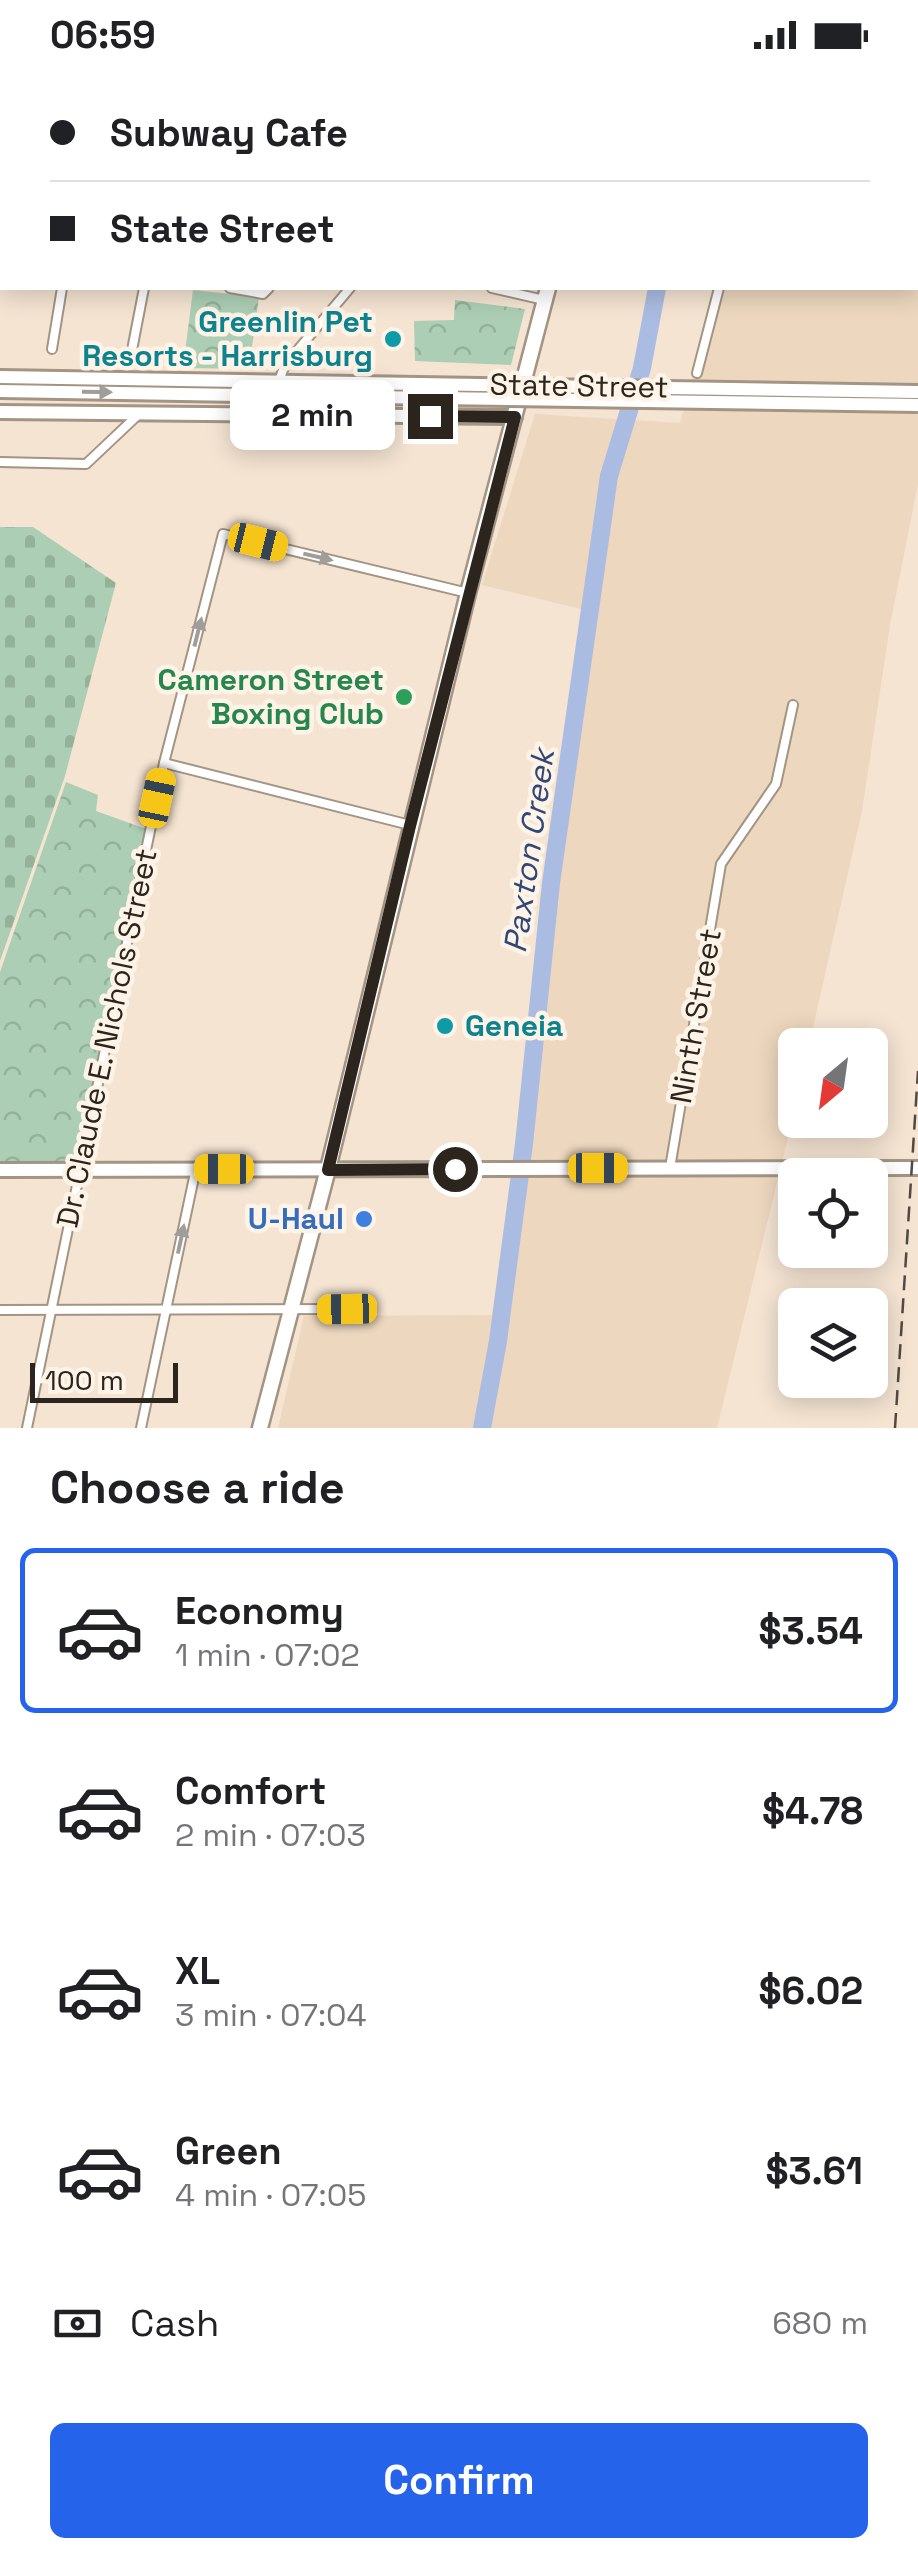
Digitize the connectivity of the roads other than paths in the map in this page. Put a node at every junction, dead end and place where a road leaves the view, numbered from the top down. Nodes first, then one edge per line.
1 (62, 290) edge
2 (144, 290) edge
3 (240, 290) edge
4 (266, 290) edge
5 (348, 290) edge
6 (510, 290) edge
7 (718, 290) edge
8 (546, 294) edge
9 (52, 349) dead end
10 (132, 350) dead end
11 (697, 373) dead end
12 (0, 377) edge
13 (276, 388) junction
14 (297, 389) junction
15 (0, 391) edge
16 (918, 392) edge
17 (918, 405) edge
18 (0, 412) edge
19 (140, 413) junction
20 (515, 417) junction
21 (0, 462) edge
22 (468, 593) junction
23 (792, 705) dead end
24 (164, 764) junction
25 (410, 826) junction
26 (196, 1168) junction
27 (670, 1168) junction
28 (918, 1168) edge
29 (0, 1170) edge
30 (80, 1170) junction
31 (328, 1170) junction
32 (347, 1309) dead end
33 (0, 1310) edge
34 (51, 1310) junction
35 (166, 1310) junction
36 (290, 1310) junction
37 (27, 1428) edge
38 (140, 1428) edge
39 (260, 1428) edge

1 - 9 street
2 - 10 street
3 - 4 street
5 - 13 street
6 - 8 street
7 - 11 street
8 - 20 highway
12 - 13 main road, State Street
13 - 14 main road, State Street
15 -> 13 main road, State Street
14 - 16 main road, State Street, bridge
14 - 17 main road, State Street, bridge
18 - 19 main road, State Street
19 - 20 main road, State Street
19 - 21 street
20 - 22 highway
24 -> 22 street, Dr. Claude E. Nichols Street
22 - 25 highway
23 - 27 street, Ninth Street
24 - 25 street
24 - 30 street, Dr. Claude E. Nichols Street
25 - 31 highway
26 - 30 main road
26 - 31 main road
35 -> 26 street
27 - 28 main road
27 - 31 main road
29 - 30 main road
30 - 34 street, Dr. Claude E. Nichols Street
31 - 36 highway
32 - 36 street
33 - 34 street
34 - 35 street
34 - 37 street, Dr. Claude E. Nichols Street
35 - 36 street
35 - 38 street
36 - 39 highway

